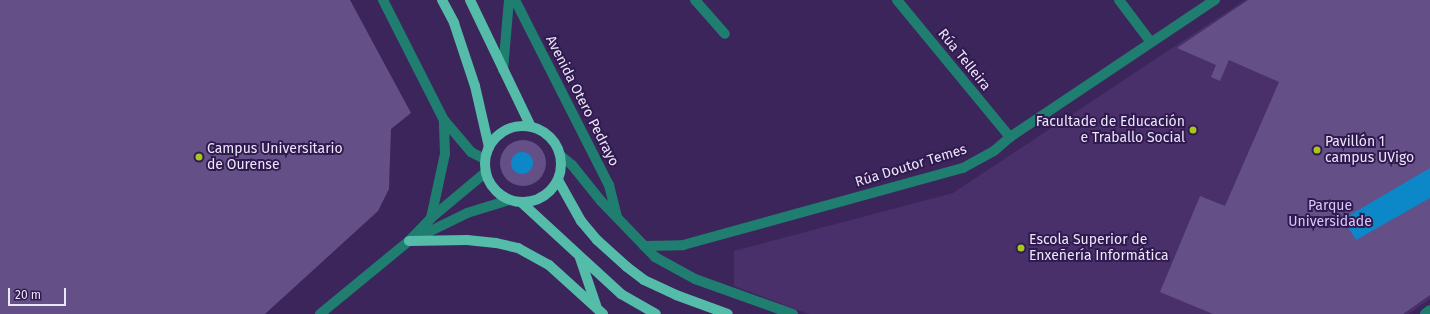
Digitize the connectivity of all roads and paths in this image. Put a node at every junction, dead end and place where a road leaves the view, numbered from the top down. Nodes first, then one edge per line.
1 (383, 0) edge
2 (442, 0) edge
3 (470, 0) edge
4 (509, 0) edge
5 (515, 0) edge
6 (694, 0) edge
7 (898, 0) edge
8 (1119, 0) edge
9 (1215, 0) edge
10 (725, 34) dead end
11 (1150, 41) junction
12 (503, 70) junction
13 (444, 120) junction
14 (531, 127) junction
15 (1010, 137) junction
16 (489, 147) junction
17 (560, 155) junction
18 (485, 159) junction
19 (486, 172) junction
20 (558, 180) junction
21 (509, 200) junction
22 (521, 202) junction
23 (617, 216) junction
24 (431, 218) junction
25 (409, 241) junction
26 (644, 246) junction
27 (579, 256) junction
28 (596, 306) junction
29 (1430, 310) edge
30 (320, 314) edge
31 (603, 314) edge
32 (656, 314) edge
33 (728, 314) edge
34 (793, 314) edge
35 (1424, 314) edge

1 - 13 street
2 - 16 main road
3 - 12 main road
4 - 12 street
5 - 23 street, Avenida Otero Pedrayo
6 - 10 street
7 - 15 street, Rúa Telleira
8 - 11 street
9 - 11 street, Rúa Doutor Temes
11 - 15 street, Rúa Doutor Temes
12 - 14 main road
13 - 18 street
13 - 24 street
14 - 16 main road
14 - 17 main road
15 - 26 street, Rúa Doutor Temes
16 - 18 main road
17 - 20 main road
17 - 23 street
18 - 19 main road
19 - 21 main road
19 - 24 street
20 - 22 main road
20 - 33 main road
21 - 22 main road
21 - 25 street
22 - 27 main road
23 - 26 street
24 - 25 street
25 - 28 main road
25 - 30 street
26 - 34 street
27 - 28 main road
27 - 32 main road
28 - 31 main road
29 - 35 street

